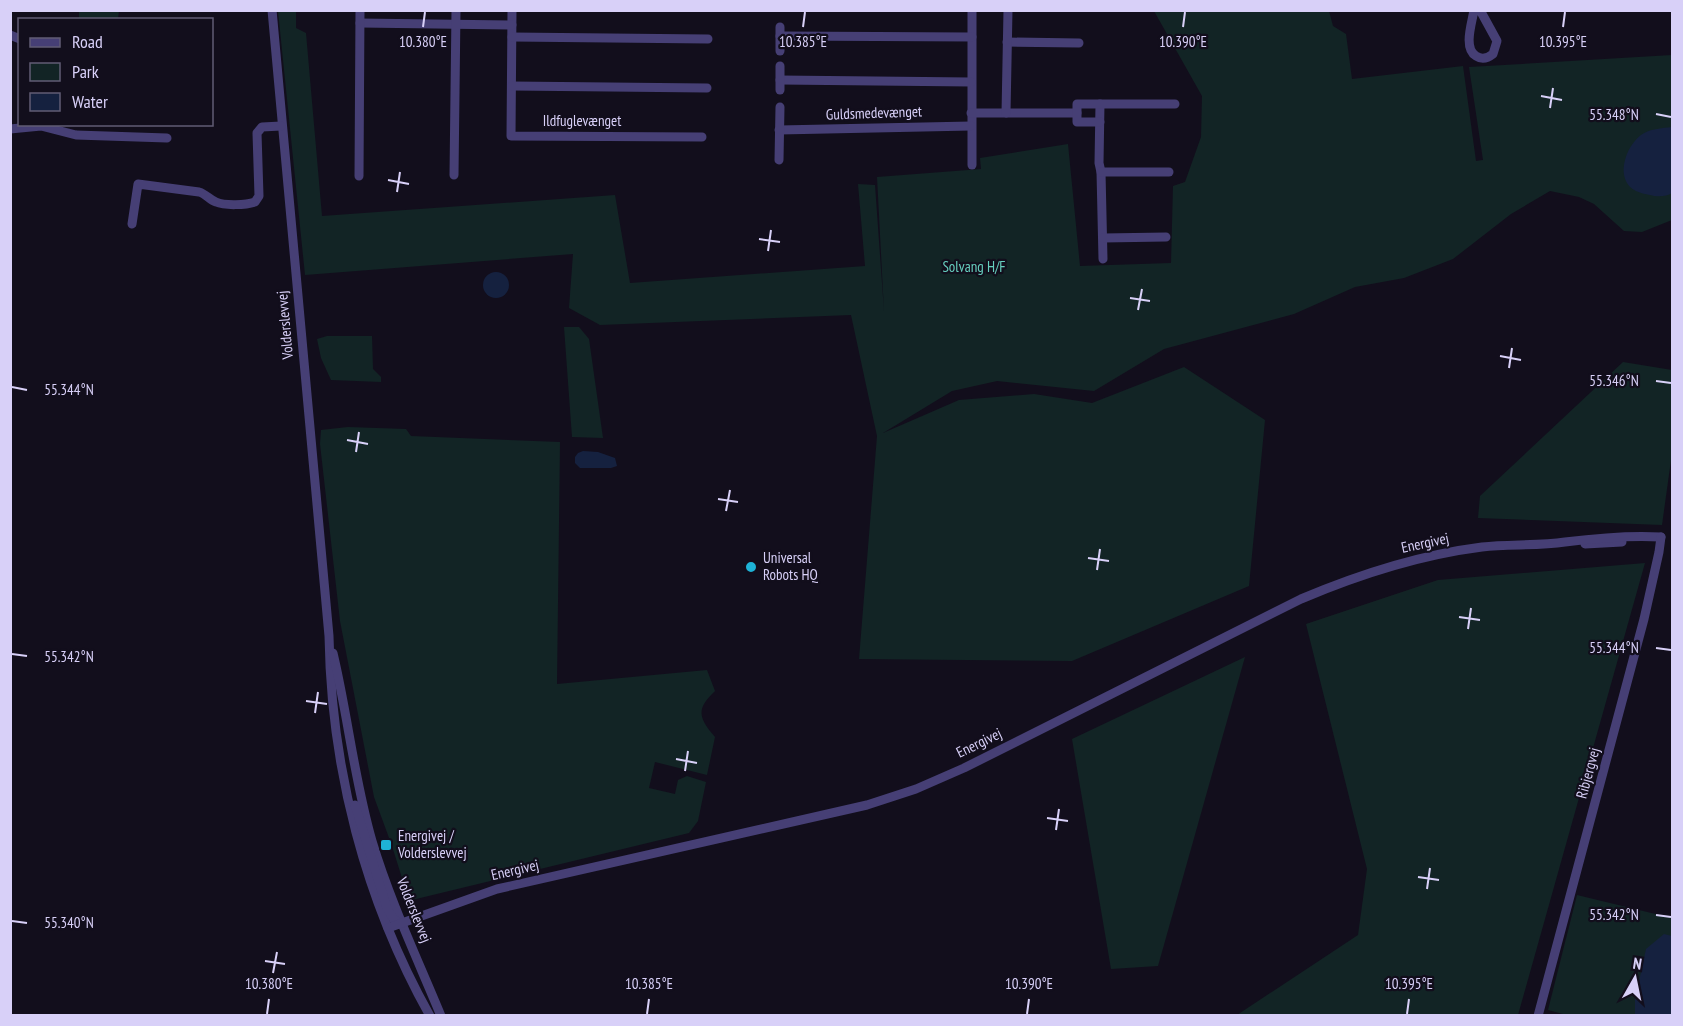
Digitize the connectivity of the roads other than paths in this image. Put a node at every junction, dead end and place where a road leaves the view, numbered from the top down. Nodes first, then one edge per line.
1 (272, 10) edge
2 (360, 10) edge
3 (456, 10) edge
4 (512, 10) edge
5 (972, 10) edge
6 (1008, 10) edge
7 (1474, 10) edge
8 (1480, 10) edge
9 (360, 23) junction
10 (456, 24) junction
11 (512, 25) junction
12 (512, 37) junction
13 (972, 38) junction
14 (708, 39) dead end
15 (1007, 42) junction
16 (1079, 43) dead end
17 (780, 51) dead end
18 (780, 66) dead end
19 (971, 82) junction
20 (512, 86) junction
21 (707, 88) dead end
22 (1100, 104) junction
23 (1175, 104) dead end
24 (780, 107) dead end
25 (971, 113) junction
26 (1006, 113) junction
27 (1077, 113) junction
28 (1100, 122) junction
29 (116, 126) edge
30 (281, 126) junction
31 (971, 126) junction
32 (10, 129) edge
33 (779, 130) junction
34 (116, 136) junction
35 (702, 137) dead end
36 (167, 138) dead end
37 (779, 160) dead end
38 (972, 165) dead end
39 (1101, 172) junction
40 (1169, 172) dead end
41 (454, 175) dead end
42 (359, 176) dead end
43 (132, 224) dead end
44 (1166, 237) dead end
45 (1103, 238) junction
46 (1103, 259) dead end
47 (1672, 536) edge
48 (1661, 537) junction
49 (329, 636) junction
50 (337, 738) junction
51 (401, 923) junction
52 (388, 928) junction
53 (430, 1016) edge
54 (441, 1016) edge
55 (1538, 1016) edge

1 - 30 street, Volderslevvej
2 - 9 street
3 - 10 street
4 - 11 street, Ildfuglevænget
5 - 13 street
6 - 15 street
7 - 8 street
9 - 10 street
9 - 42 street
10 - 11 street
10 - 41 street
11 - 12 street, Ildfuglevænget
12 - 14 street
12 - 20 street, Ildfuglevænget
13 - 17 street
13 - 19 street
15 - 16 street
15 - 26 street
18 - 19 street, Guldsmedevænget
19 - 25 street
20 - 21 street
20 - 35 street, Ildfuglevænget
22 - 23 street
22 - 27 street
22 - 28 street
24 - 33 street
25 - 26 street
25 - 31 street
26 - 27 street
27 - 28 street
28 - 39 street
29 - 34 street
30 - 43 street
30 - 49 street, Volderslevvej
31 - 33 street, Guldsmedevænget
31 - 38 street
32 - 34 street
33 - 37 street
34 - 36 street
39 - 40 street
39 - 45 street
44 - 45 street
45 - 46 street
47 - 48 street, Energivej
48 - 51 street, Energivej
48 - 55 street, Ribjergvej
49 - 50 street, Volderslevvej
49 - 51 street, Volderslevvej
50 - 51 street
50 - 52 street, Volderslevvej
51 - 52 street, Energivej
51 - 54 street, Volderslevvej
52 - 53 street, Volderslevvej

